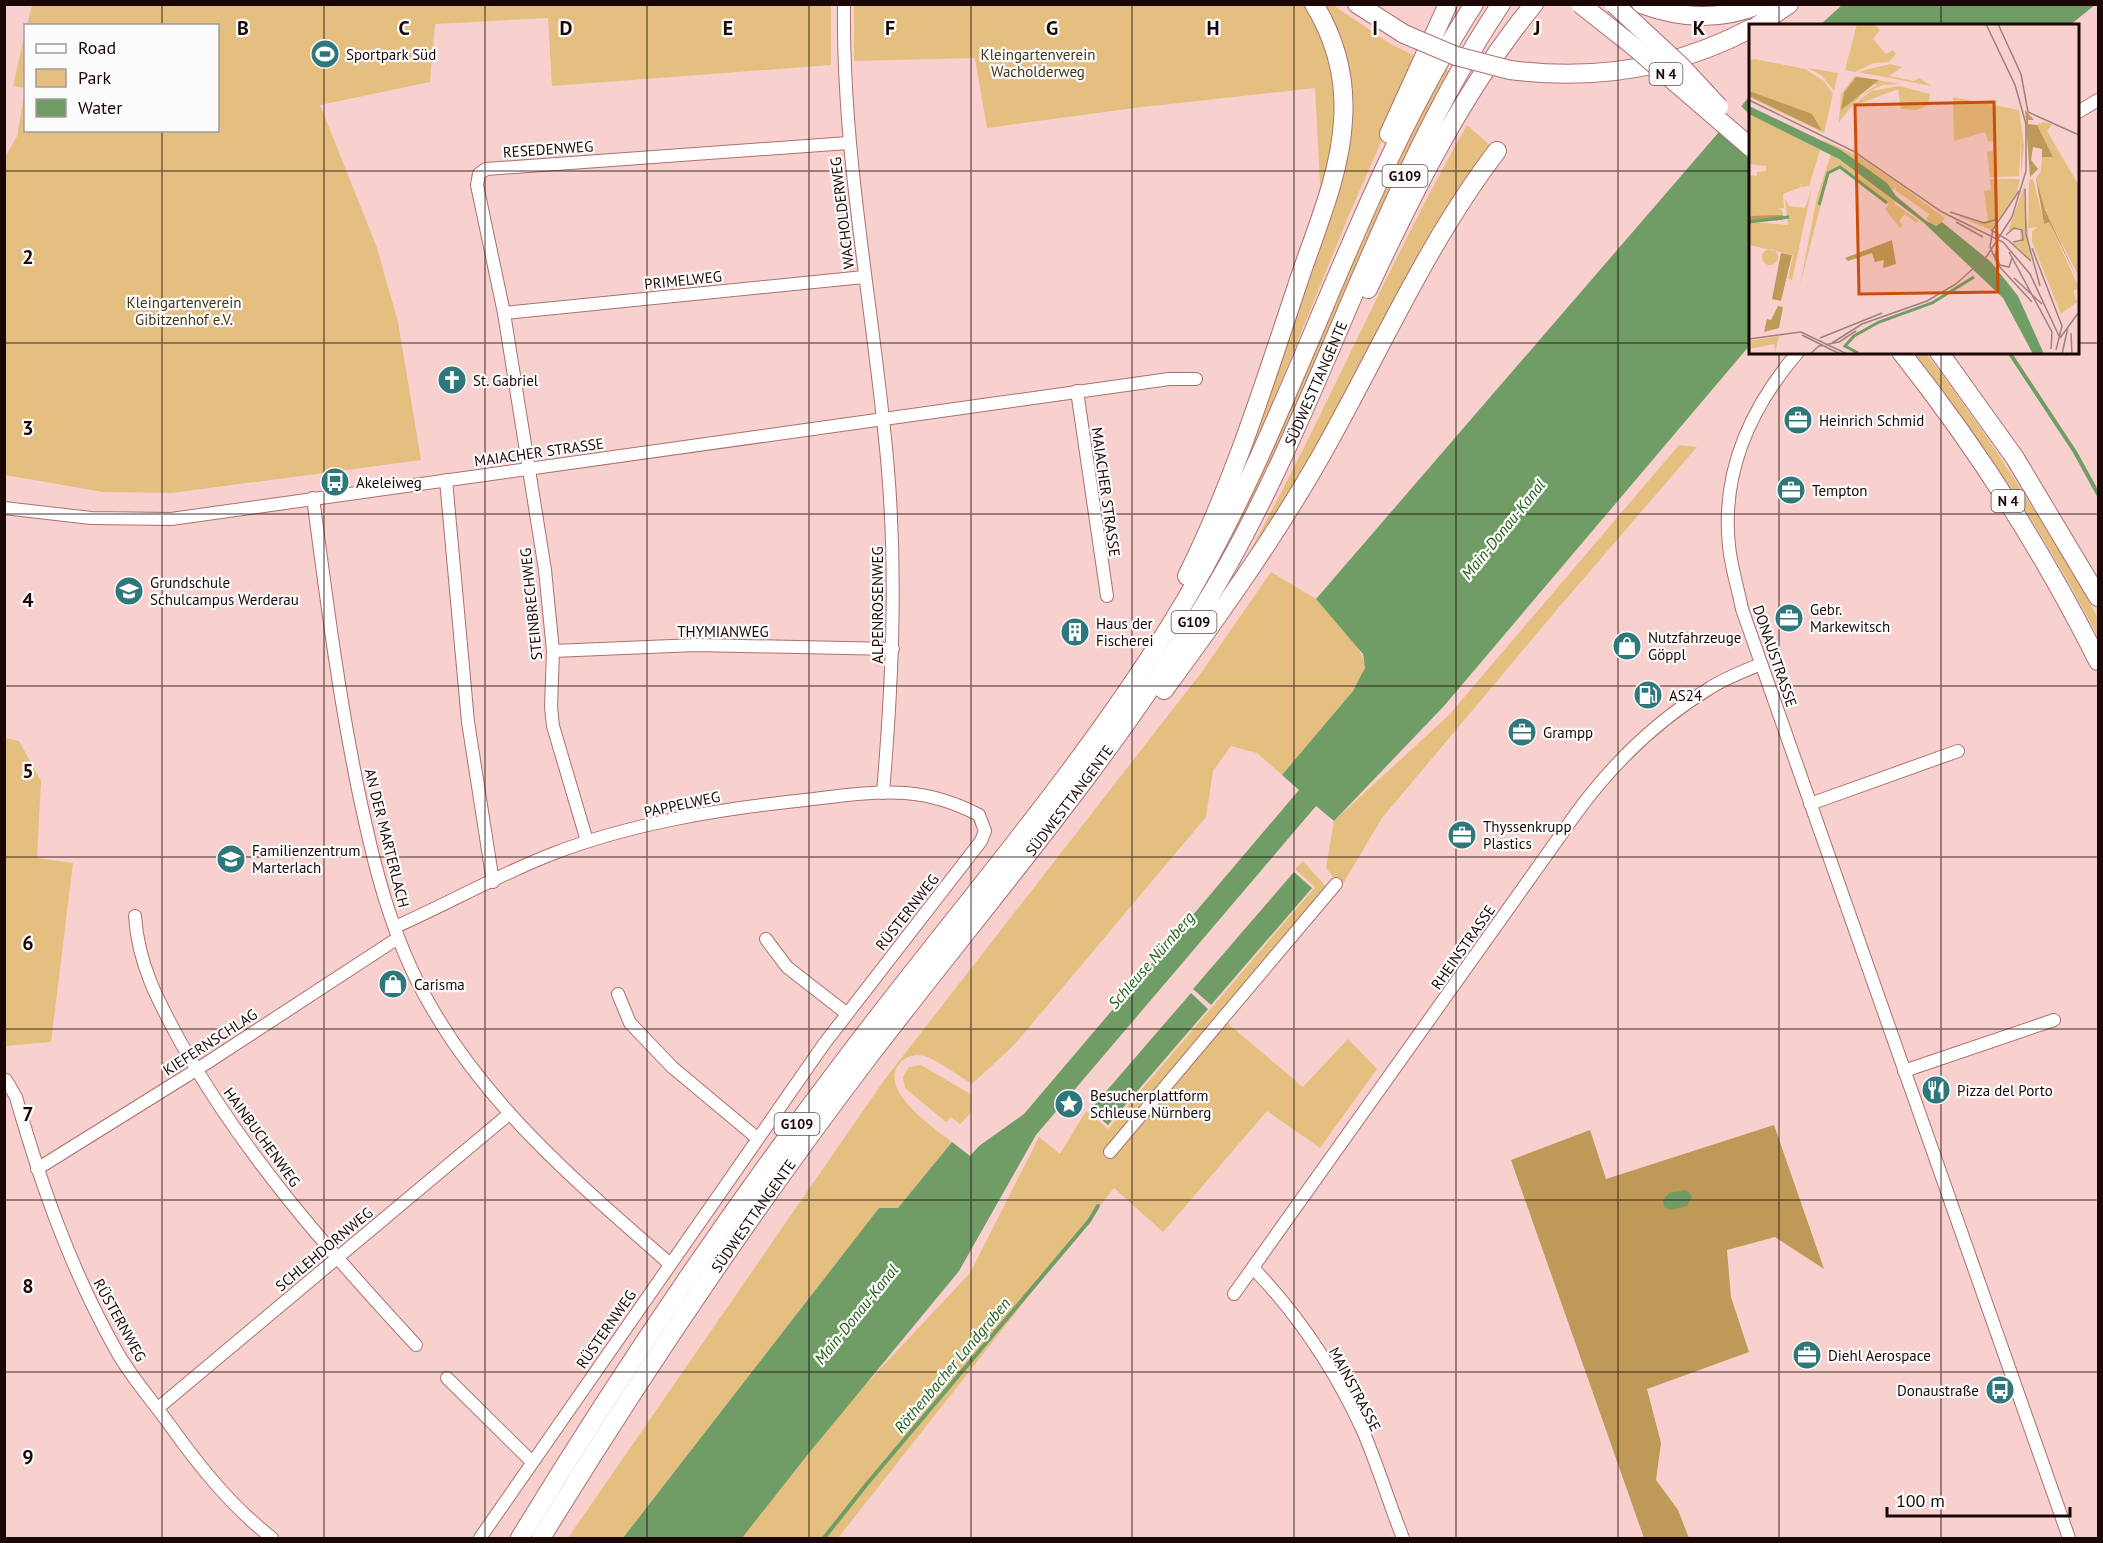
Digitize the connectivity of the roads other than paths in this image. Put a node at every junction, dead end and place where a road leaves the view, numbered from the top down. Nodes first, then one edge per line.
1 (844, 4) edge
2 (1314, 4) edge
3 (1357, 4) edge
4 (1448, 4) edge
5 (1474, 4) edge
6 (1501, 4) edge
7 (1534, 4) edge
8 (1580, 4) edge
9 (1614, 4) edge
10 (1641, 4) edge
11 (1761, 4) edge
12 (1789, 4) edge
13 (1759, 24) edge
14 (1749, 29) edge
15 (2098, 100) edge
16 (2079, 111) edge
17 (848, 143) junction
18 (1749, 146) edge
19 (1749, 146) edge
20 (1497, 151) dead end
21 (1354, 237) junction
22 (864, 277) junction
23 (504, 313) junction
24 (1797, 354) edge
25 (1902, 354) edge
26 (1940, 354) edge
27 (1327, 357) junction
28 (1196, 379) dead end
29 (1077, 391) junction
30 (883, 417) junction
31 (529, 468) junction
32 (446, 480) junction
33 (313, 498) junction
34 (4, 508) edge
35 (1107, 596) dead end
36 (2098, 597) edge
37 (893, 649) junction
38 (1155, 650) junction
39 (553, 651) junction
40 (2098, 660) edge
41 (1761, 664) junction
42 (1958, 751) dead end
43 (1099, 761) junction
44 (883, 793) junction
45 (1810, 804) junction
46 (984, 825) joint
47 (586, 841) junction
48 (493, 882) junction
49 (1336, 884) dead end
50 (135, 916) dead end
51 (396, 932) junction
52 (766, 939) dead end
53 (618, 994) dead end
54 (846, 1013) junction
55 (2054, 1020) dead end
56 (196, 1070) junction
57 (1904, 1071) junction
58 (6, 1080) dead end
59 (509, 1114) junction
60 (757, 1138) junction
61 (1110, 1152) dead end
62 (37, 1169) junction
63 (337, 1258) junction
64 (670, 1264) junction
65 (1254, 1269) junction
66 (1234, 1294) dead end
67 (416, 1345) dead end
68 (447, 1378) dead end
69 (158, 1408) junction
70 (531, 1461) junction
71 (272, 1539) edge
72 (480, 1539) edge
73 (520, 1539) edge
74 (541, 1539) edge
75 (1403, 1539) edge
76 (2069, 1539) edge

1 - 17 street, WACHOLDERWEG
2 - 38 highway
3 - 14 highway, bridge
4 - 21 highway
5 - 21 highway, SÜDWESTTANGENTE / G109
6 - 27 highway, SÜDWESTTANGENTE / G109
7 - 27 highway
8 - 18 highway, N 4, bridge
9 - 19 highway, bridge
10 - 11 highway
12 - 13 highway
15 - 16 street
17 - 22 street, WACHOLDERWEG
17 - 23 street, RESEDENWEG
20 - 43 highway
21 - 38 highway, SÜDWESTTANGENTE / G109
22 - 23 street, PRIMELWEG
22 - 30 street, WACHOLDERWEG
23 - 31 street, RESEDENWEG
24 - 41 street, DONAUSTRASSE
25 - 40 highway, N 4
26 - 36 highway, N 4
27 - 43 highway, SÜDWESTTANGENTE / G109
28 - 29 street, MAIACHER STRASSE
29 - 30 street, MAIACHER STRASSE
29 - 35 street, MAIACHER STRASSE
30 - 31 street, MAIACHER STRASSE
30 - 37 street, ALPENROSENWEG
31 - 32 street, MAIACHER STRASSE
31 - 39 street, STEINBRECHWEG
32 - 33 street, MAIACHER STRASSE
32 - 48 street
33 - 34 street, MAIACHER STRASSE
33 - 51 street, AN DER MARTERLACH
37 - 39 street, THYMIANWEG
37 - 44 street, ALPENROSENWEG
38 - 73 highway, SÜDWESTTANGENTE / G109
39 - 47 street, STEINBRECHWEG
41 - 45 street, DONAUSTRASSE
41 - 65 street, RHEINSTRASSE
42 - 45 street
43 - 74 highway, SÜDWESTTANGENTE / G109
44 - 46 street, PAPPELWEG
44 - 47 street, PAPPELWEG
45 - 57 street, DONAUSTRASSE
46 - 54 street, RÜSTERNWEG
47 - 48 street, PAPPELWEG
48 - 51 street, PAPPELWEG
49 - 61 street
50 - 56 street, HAINBUCHENWEG
51 - 56 street, KIEFERNSCHLAG
51 - 59 street, AN DER MARTERLACH
52 - 54 street
53 - 60 street
54 - 60 street, RÜSTERNWEG
55 - 57 street
56 - 62 street, KIEFERNSCHLAG
56 - 63 street, HAINBUCHENWEG
57 - 76 street, DONAUSTRASSE
58 - 62 street, RÜSTERNWEG
59 - 63 street, SCHLEHDORNWEG
59 - 64 street, AN DER MARTERLACH
60 - 64 street, RÜSTERNWEG
62 - 69 street, RÜSTERNWEG
63 - 67 street, HAINBUCHENWEG
63 - 69 street, SCHLEHDORNWEG
64 - 70 street, RÜSTERNWEG
65 - 66 street, RHEINSTRASSE
65 - 75 street, MAINSTRASSE
68 - 70 street
69 - 71 street, RÜSTERNWEG
70 - 72 street, RÜSTERNWEG

